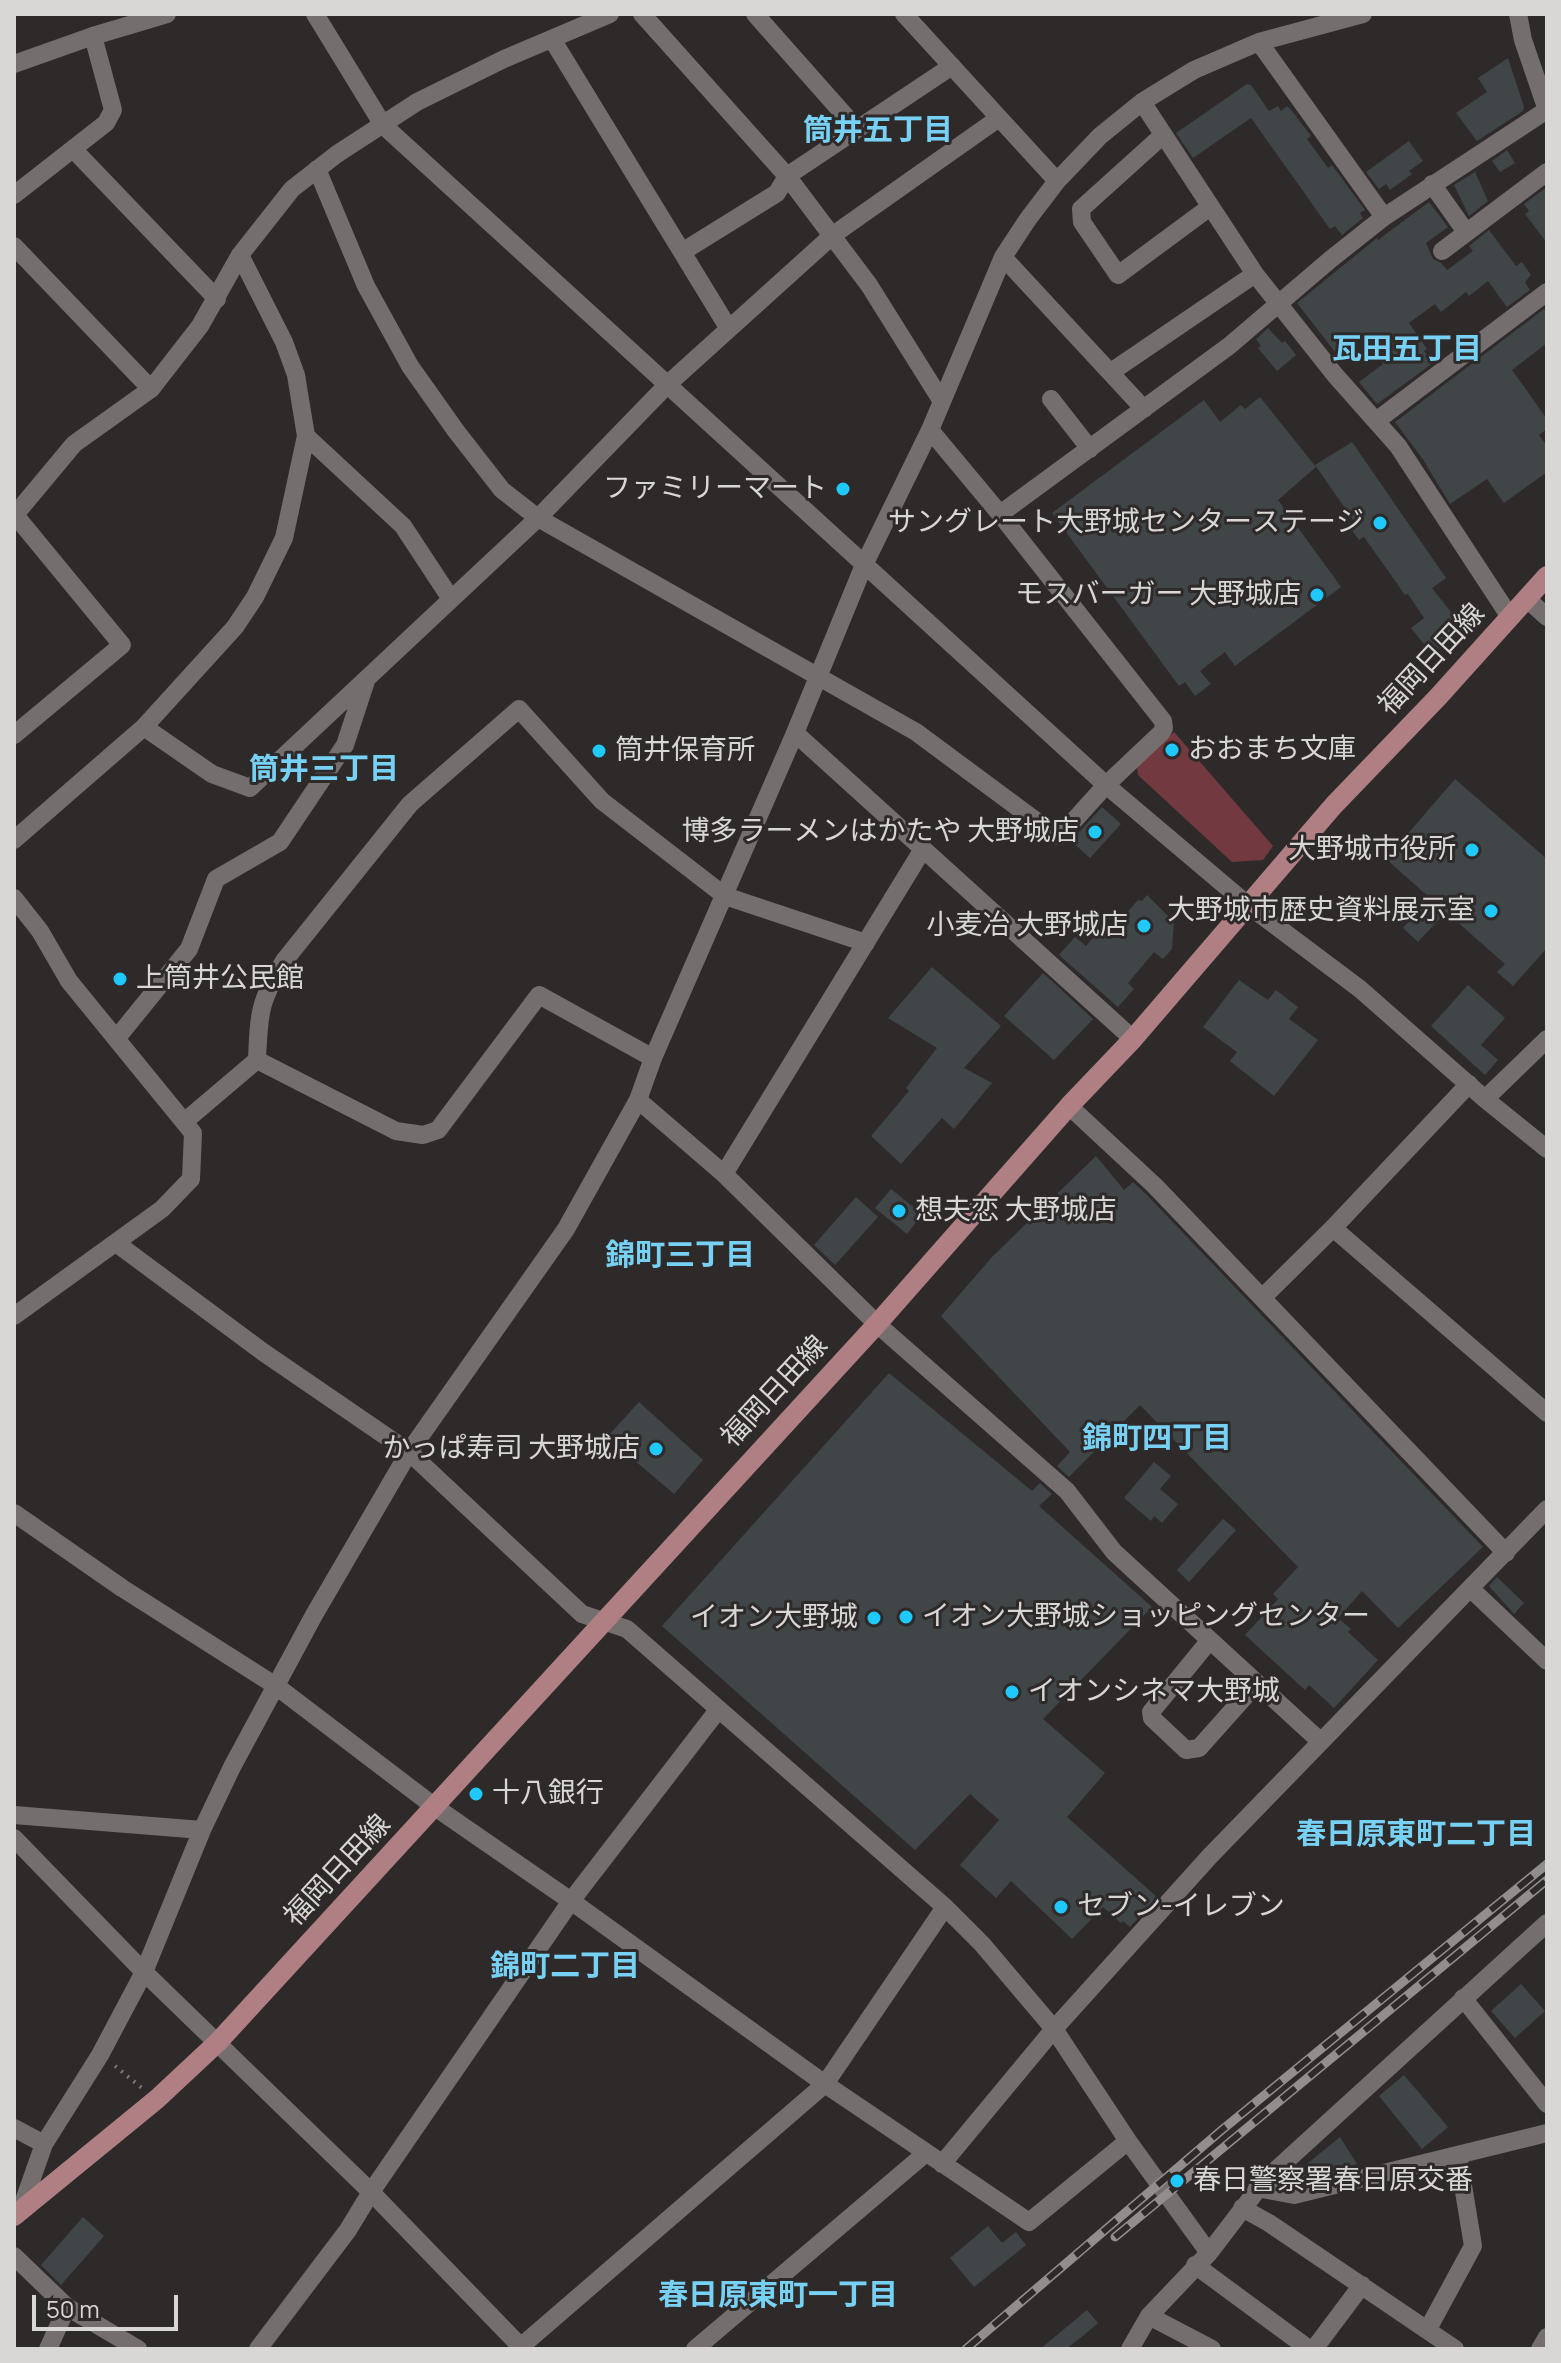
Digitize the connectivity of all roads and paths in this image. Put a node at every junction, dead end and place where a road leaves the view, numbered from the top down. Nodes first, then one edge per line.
1 (315, 14) edge
2 (610, 14) edge
3 (642, 14) edge
4 (755, 14) edge
5 (904, 14) edge
6 (1363, 14) edge
7 (1518, 14) edge
8 (159, 15) edge
9 (1313, 20) edge
10 (93, 36) junction
11 (552, 39) junction
12 (1259, 42) junction
13 (15, 62) edge
14 (952, 66) junction
15 (1142, 102) junction
16 (1547, 110) edge
17 (999, 118) junction
18 (383, 125) junction
19 (856, 128) junction
20 (1163, 135) junction
21 (73, 149) junction
22 (317, 169) junction
23 (1547, 172) edge
24 (787, 176) junction
25 (1057, 181) junction
26 (1432, 184) junction
27 (14, 195) edge
28 (1210, 207) junction
29 (1384, 217) junction
30 (1466, 232) junction
31 (833, 235) junction
32 (14, 246) edge
33 (1442, 251) dead end
34 (682, 252) junction
35 (240, 255) junction
36 (1003, 257) junction
37 (1255, 274) junction
38 (1547, 292) edge
39 (217, 299) junction
40 (1277, 304) junction
41 (729, 329) junction
42 (1111, 372) junction
43 (668, 384) junction
44 (151, 389) junction
45 (1051, 399) dead end
46 (941, 400) junction
47 (1144, 409) junction
48 (1376, 421) junction
49 (930, 430) junction
50 (306, 436) junction
51 (1090, 449) junction
52 (1000, 514) junction
53 (15, 515) edge
54 (538, 518) junction
55 (864, 565) junction
56 (1547, 576) edge
57 (451, 599) junction
58 (1527, 599) junction
59 (1510, 617) junction
60 (1547, 617) edge
61 (816, 677) junction
62 (367, 678) junction
63 (144, 727) junction
64 (795, 733) junction
65 (14, 735) edge
66 (1106, 785) junction
67 (14, 840) edge
68 (923, 849) junction
69 (725, 896) junction
70 (14, 898) edge
71 (1248, 905) junction
72 (866, 943) junction
73 (116, 1039) junction
74 (1133, 1039) junction
75 (1547, 1039) edge
76 (653, 1058) junction
77 (257, 1060) junction
78 (1469, 1084) junction
79 (1485, 1099) junction
80 (638, 1100) junction
81 (1069, 1106) junction
82 (184, 1122) junction
83 (1547, 1149) edge
84 (724, 1174) junction
85 (1333, 1228) junction
86 (116, 1243) junction
87 (1262, 1298) junction
88 (14, 1316) edge
89 (877, 1324) junction
90 (1547, 1413) edge
91 (409, 1452) junction
92 (1547, 1509) edge
93 (14, 1513) edge
94 (1506, 1553) junction
95 (1471, 1589) junction
96 (601, 1622) junction
97 (1210, 1640) junction
98 (1547, 1661) edge
99 (1257, 1683) junction
100 (276, 1686) junction
101 (718, 1710) junction
102 (1321, 1742) junction
103 (435, 1807) junction
104 (14, 1815) edge
105 (202, 1830) junction
106 (14, 1838) edge
107 (571, 1901) junction
108 (945, 1907) junction
109 (1547, 1923) edge
110 (144, 1972) junction
111 (1463, 1998) junction
112 (1054, 2029) junction
113 (218, 2042) junction
114 (100, 2055) junction
115 (825, 2084) junction
116 (157, 2099) junction
117 (1547, 2104) edge
118 (14, 2128) edge
119 (1547, 2133) edge
120 (1128, 2141) junction
121 (44, 2144) junction
122 (1458, 2155) junction
123 (934, 2158) junction
124 (1257, 2188) junction
125 (371, 2192) junction
126 (1242, 2208) junction
127 (17, 2214) edge
128 (14, 2256) edge
129 (1202, 2259) junction
130 (1362, 2285) junction
131 (67, 2307) junction
132 (1149, 2316) junction
133 (1428, 2329) junction
134 (1547, 2337) edge
135 (520, 2348) edge
136 (48, 2349) edge
137 (138, 2349) edge
138 (258, 2349) edge
139 (695, 2349) edge
140 (1130, 2349) edge
141 (1212, 2349) edge
142 (1311, 2349) edge
143 (1455, 2349) edge
144 (1540, 2349) edge

1 - 18 street
2 - 11 street
3 - 24 street
4 - 19 street
5 - 14 street
6 - 9 street
7 - 16 street
8 - 10 street
9 - 12 street
10 - 13 street
10 - 21 street
11 - 18 street
11 - 34 street
12 - 15 street
12 - 29 street
14 - 17 street
14 - 19 street
15 - 20 street
15 - 25 street
16 - 26 street
17 - 25 street
17 - 31 street
18 - 22 street
18 - 43 street
19 - 24 street
20 - 28 street
20 - 28 street
21 - 27 street
21 - 39 street
22 - 35 street
22 - 54 street
23 - 30 street
24 - 31 street
24 - 34 street
25 - 36 street
26 - 29 street
26 - 30 street
28 - 37 street
29 - 40 street
30 - 33 street
31 - 41 street
31 - 46 street
32 - 44 street
34 - 41 street
35 - 39 street
35 - 50 street
36 - 42 street
36 - 46 street
37 - 40 street
37 - 42 street
38 - 48 street
39 - 44 street
40 - 47 street
40 - 48 street
41 - 43 street
42 - 47 street
43 - 54 street
43 - 55 street
44 - 53 street
45 - 51 street
46 - 49 street
47 - 51 street
48 - 59 street
49 - 52 street
49 - 55 street
50 - 57 street
50 - 63 street
51 - 52 street
52 - 66 street
53 - 65 street
54 - 57 street
54 - 61 street
55 - 61 street
55 - 66 street
56 - 58 main road, 福岡日田線
57 - 62 street
58 - 59 main road, 福岡日田線
58 - 60 street
59 - 71 main road, 福岡日田線
61 - 64 street
61 - 66 street
62 - 63 street
62 - 73 street
63 - 67 street
64 - 68 street
64 - 69 street
66 - 71 street
68 - 72 street
68 - 74 street
69 - 72 street
69 - 76 street
69 - 77 street
70 - 73 street
71 - 74 main road, 福岡日田線
71 - 78 street
72 - 84 street
73 - 82 street
74 - 81 main road, 福岡日田線
75 - 79 street
76 - 77 street
76 - 80 street
77 - 82 street
78 - 79 street
78 - 85 street
79 - 83 street
80 - 84 street
80 - 91 street
81 - 87 street
81 - 89 main road, 福岡日田線
82 - 86 street
84 - 89 street
85 - 87 street
85 - 90 street
86 - 88 street
86 - 91 street
87 - 94 street
89 - 96 main road, 福岡日田線
89 - 97 street
91 - 96 street
91 - 100 street
92 - 94 street
93 - 100 street
94 - 95 street
95 - 98 street
95 - 102 street
96 - 101 street
96 - 103 main road, 福岡日田線
97 - 99 street
97 - 99 street
99 - 102 street
100 - 103 street
100 - 105 street
101 - 107 street
101 - 108 street
102 - 112 street
103 - 107 street
103 - 113 main road, 福岡日田線
104 - 105 street
105 - 110 street
106 - 110 street
107 - 115 street
107 - 125 street
108 - 112 street
108 - 115 street
109 - 111 street
110 - 113 street
110 - 114 street
111 - 117 street
111 - 124 street
112 - 120 street
112 - 123 street
113 - 116 main road, 福岡日田線
113 - 125 street
114 - 116 path
114 - 121 street
115 - 123 street
115 - 135 street
116 - 127 main road, 福岡日田線
118 - 121 street
119 - 122 street
120 - 123 street
120 - 129 street
121 - 127 street
122 - 124 street
122 - 133 street
123 - 139 street
124 - 126 street
125 - 135 street
125 - 138 street
126 - 129 street
126 - 130 street
128 - 131 street
129 - 132 street
129 - 142 street
130 - 133 street
130 - 142 street
131 - 136 street
131 - 137 street
132 - 140 street
132 - 141 street
133 - 143 street
134 - 144 street

